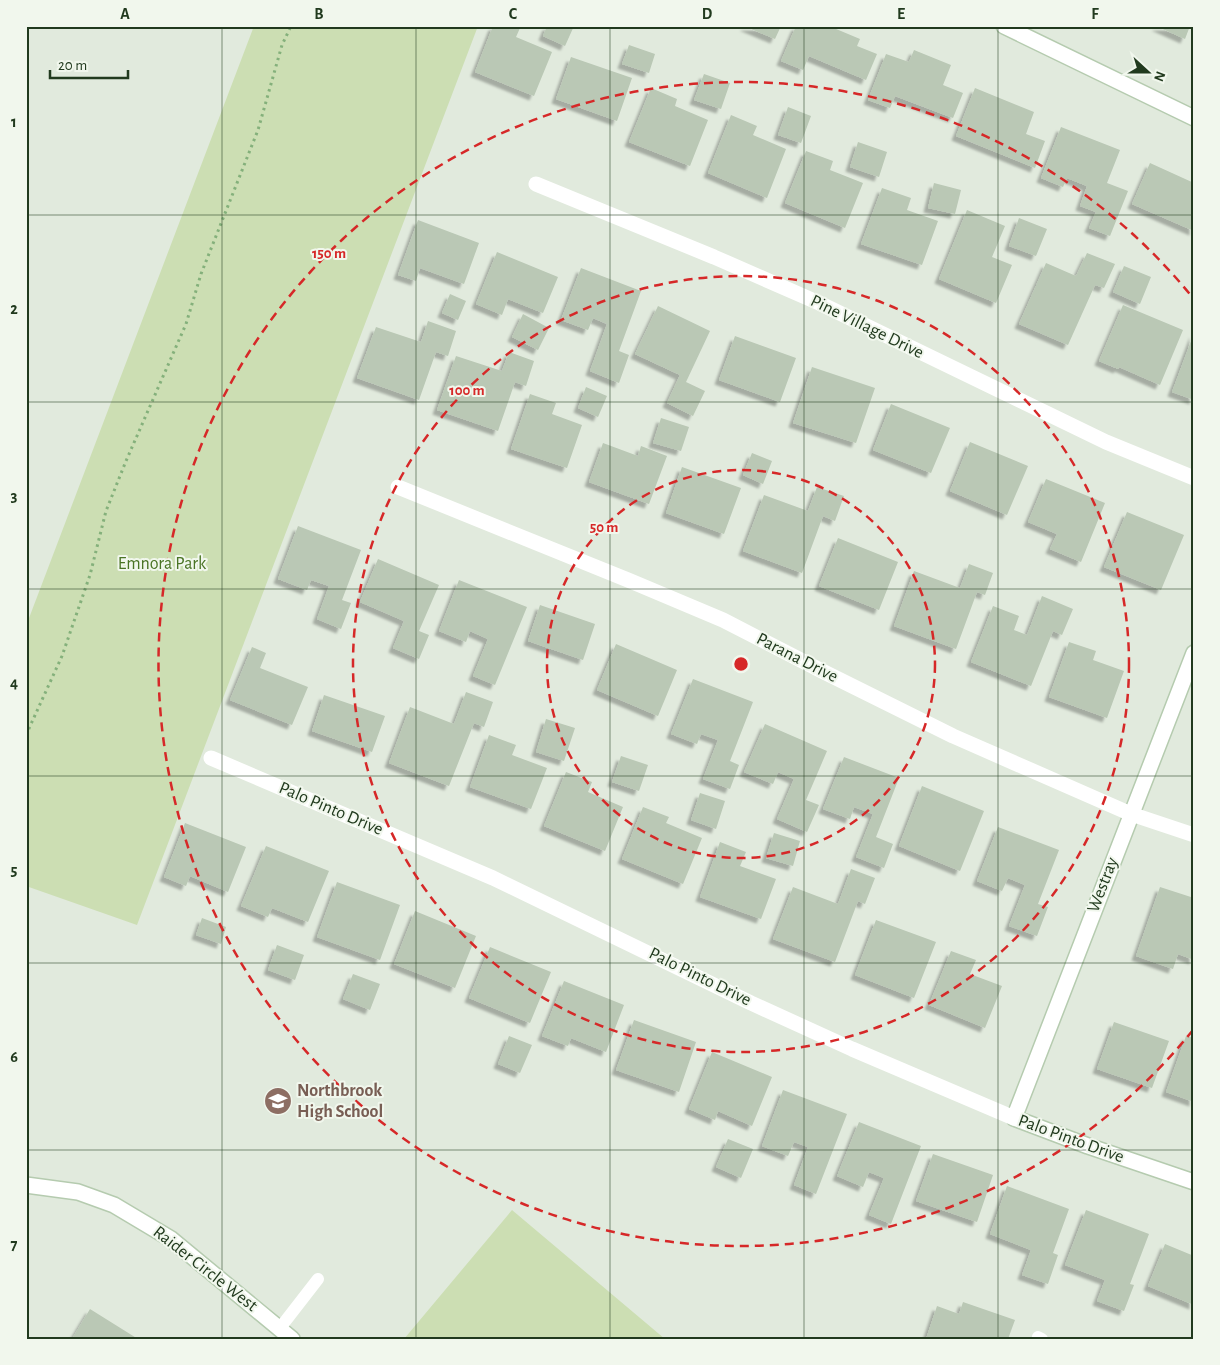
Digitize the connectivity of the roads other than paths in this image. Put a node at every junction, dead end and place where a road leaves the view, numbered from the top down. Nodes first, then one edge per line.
1 (1004, 26) edge
2 (1194, 118) edge
3 (536, 184) dead end
4 (1194, 478) edge
5 (398, 487) dead end
6 (1194, 653) edge
7 (211, 758) dead end
8 (1130, 814) junction
9 (1194, 835) edge
10 (1014, 1118) junction
11 (1194, 1182) edge
12 (26, 1185) edge
13 (318, 1279) dead end
14 (280, 1328) junction
15 (292, 1339) edge

1 - 2 street
3 - 4 street, Pine Village Drive
5 - 8 street, Parana Drive
6 - 8 street, Westray
7 - 10 street, Palo Pinto Drive
8 - 9 street, Parana Drive
8 - 10 street, Westray
10 - 11 street, Palo Pinto Drive
12 - 14 street, Raider Circle West
13 - 14 lane
14 - 15 street, Raider Circle West

